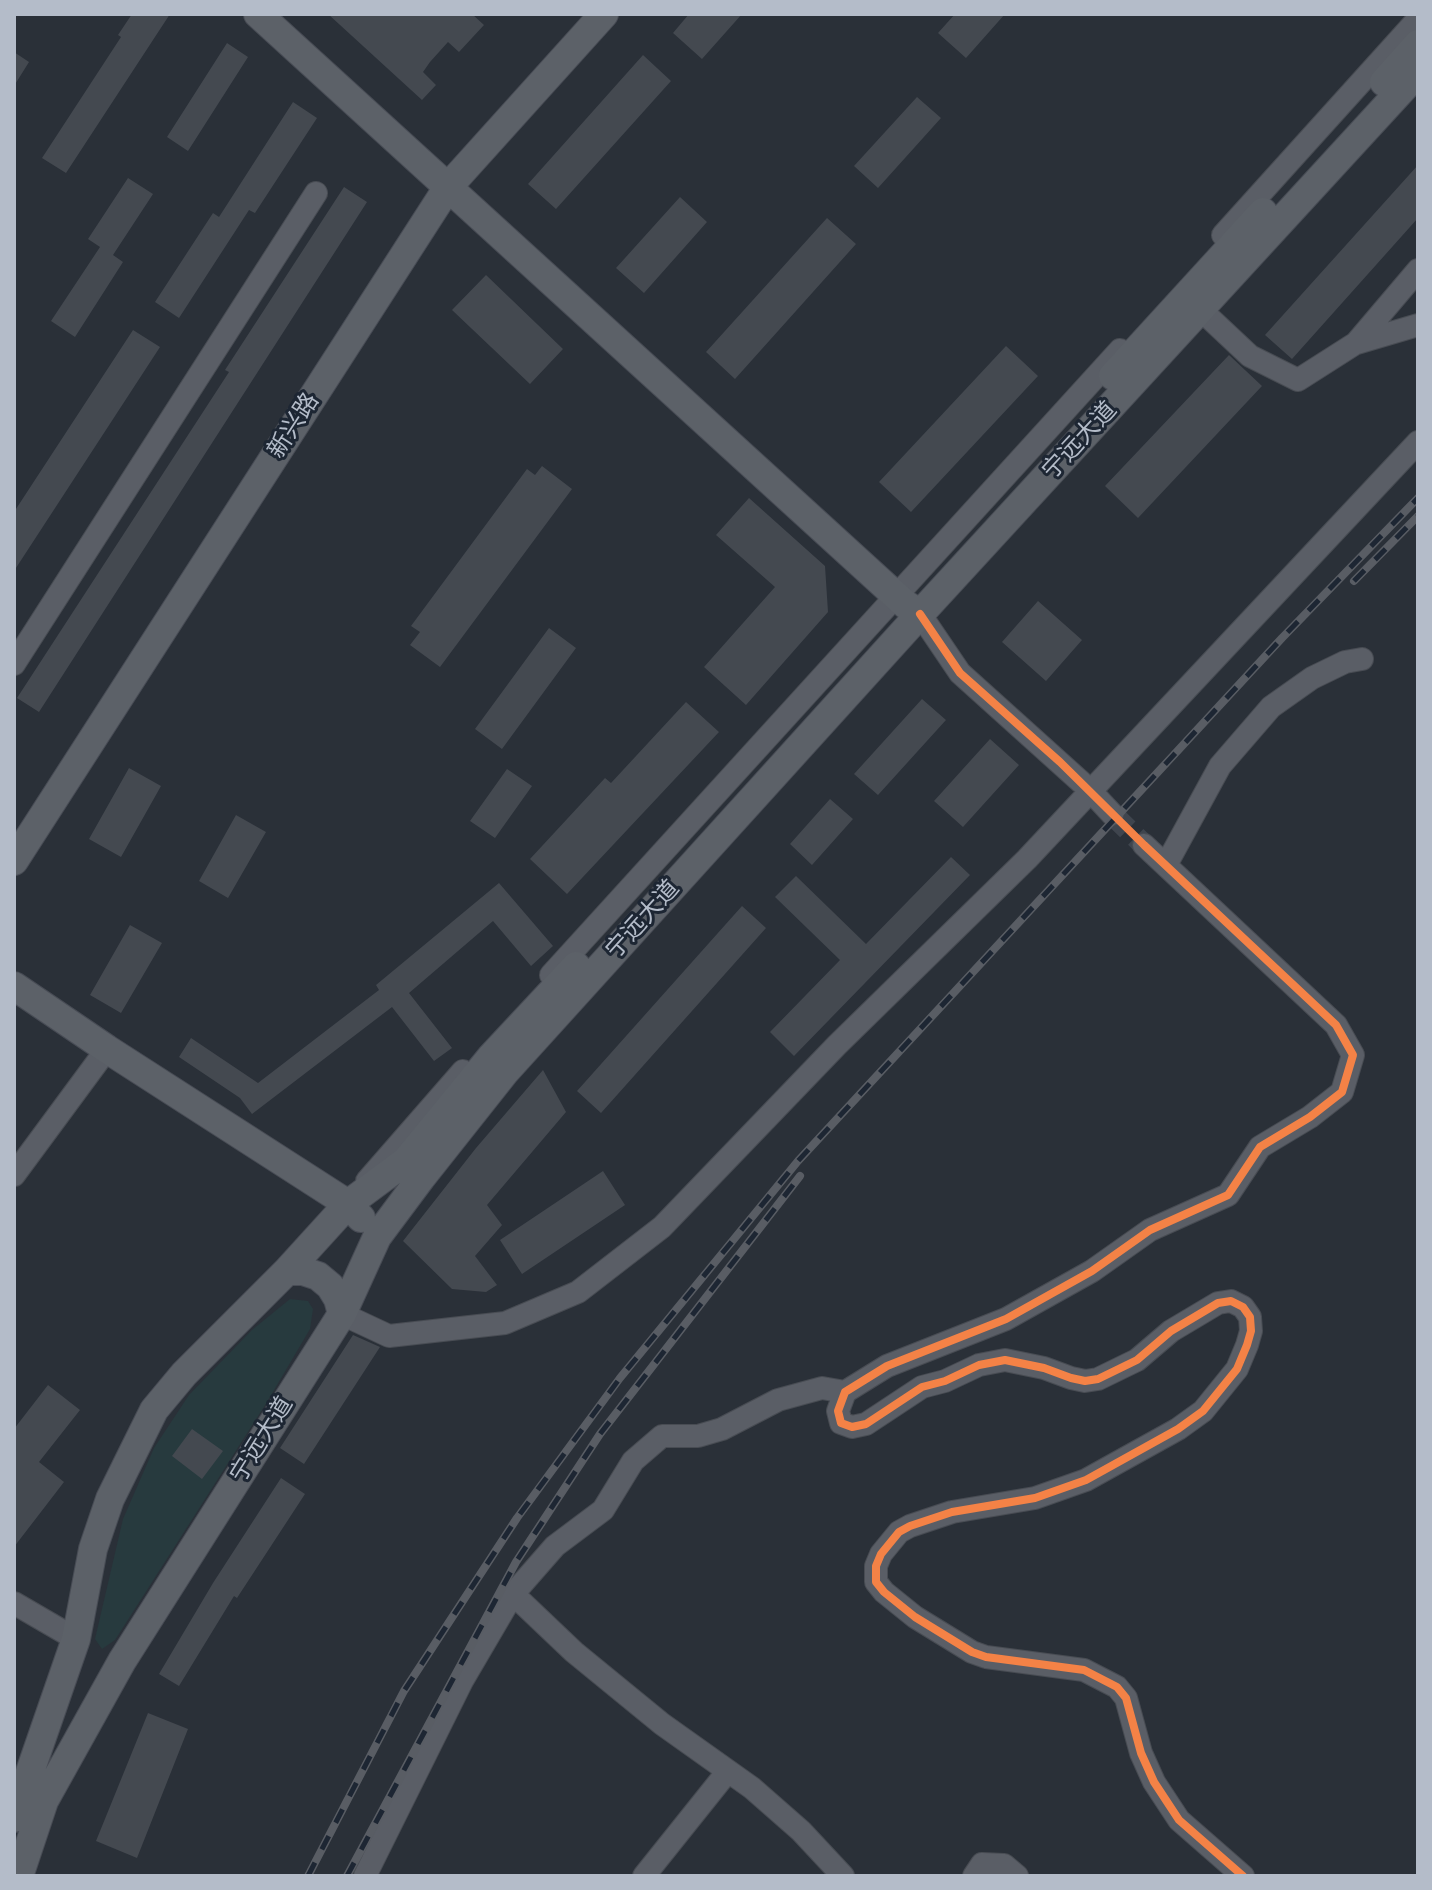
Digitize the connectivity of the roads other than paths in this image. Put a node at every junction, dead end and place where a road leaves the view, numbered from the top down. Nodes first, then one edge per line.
1 (258, 14) edge
2 (584, 14) edge
3 (604, 14) edge
4 (1418, 19) edge
5 (1418, 44) edge
6 (1418, 72) edge
7 (442, 182) junction
8 (316, 193) dead end
9 (1418, 270) edge
10 (1201, 310) junction
11 (1418, 325) edge
12 (1356, 343) junction
13 (1418, 442) edge
14 (907, 605) junction
15 (1362, 659) dead end
16 (14, 664) edge
17 (1081, 782) dead end
18 (14, 828) edge
19 (1144, 845) tunnel mouth
20 (14, 861) edge
21 (1166, 865) junction
22 (14, 986) edge
23 (107, 1049) junction
24 (14, 1175) edge
25 (348, 1204) junction
26 (377, 1237) junction
27 (287, 1271) junction
28 (342, 1314) junction
29 (845, 1392) junction
30 (513, 1594) junction
31 (14, 1603) edge
32 (76, 1639) junction
33 (122, 1661) junction
34 (728, 1771) junction
35 (14, 1818) edge
36 (19, 1876) edge
37 (365, 1876) edge
38 (644, 1876) edge
39 (843, 1876) edge
40 (974, 1876) edge
41 (1017, 1876) edge
42 (1243, 1876) edge

1 - 7 main road
2 - 7 main road, 新兴路
3 - 7 main road, 新兴路
4 - 14 street, 宁远大道
5 - 14 main road, 宁远大道
6 - 10 main road, 宁远大道
7 - 14 main road
7 - 18 main road, 新兴路
7 - 20 main road, 新兴路
8 - 16 street
9 - 12 street
10 - 12 street
10 - 14 main road, 宁远大道
11 - 12 street
13 - 28 street
14 - 17 street
14 - 25 main road, 宁远大道
14 - 26 main road, 宁远大道
15 - 21 street
19 - 21 street
21 - 29 street
22 - 23 main road
23 - 24 street
23 - 25 main road
25 - 26 main road
25 - 27 main road, 宁远大道
26 - 28 main road, 宁远大道
27 - 28 main road
27 - 32 main road, 宁远大道
28 - 33 main road, 宁远大道
29 - 30 street
29 - 42 street
30 - 34 street
30 - 37 street
31 - 32 street
32 - 33 main road
32 - 35 main road, 宁远大道
33 - 36 main road, 宁远大道
34 - 38 street
34 - 39 street
40 - 41 street

